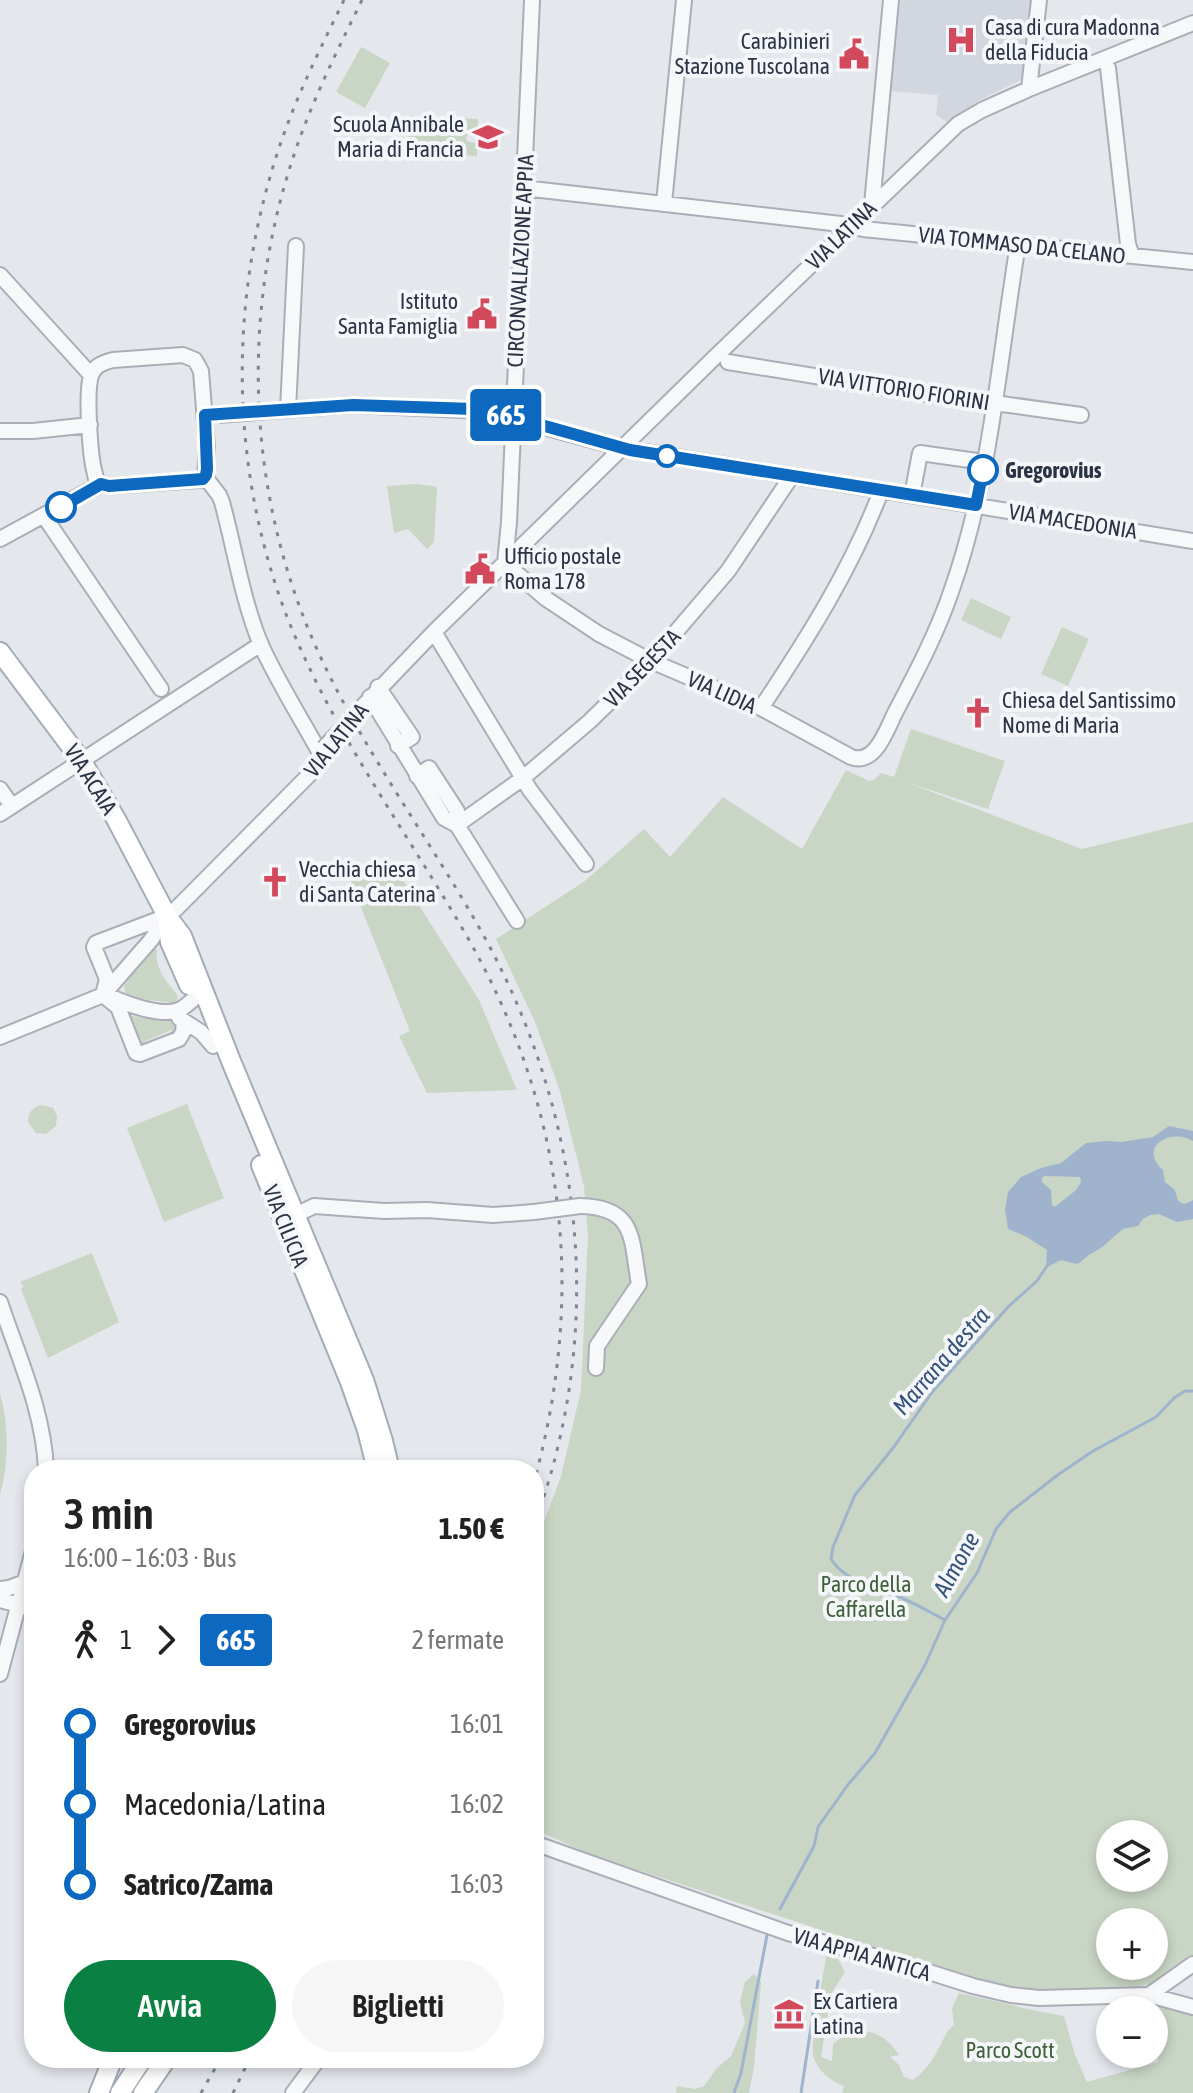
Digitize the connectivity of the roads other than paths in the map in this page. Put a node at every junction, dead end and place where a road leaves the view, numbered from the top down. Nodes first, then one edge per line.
1 (532, 0) edge
2 (684, 0) edge
3 (891, 0) edge
4 (1039, 0) edge
5 (1193, 23) edge
6 (1108, 68) dead end
7 (1029, 89) junction
8 (523, 188) junction
9 (664, 203) junction
10 (872, 205) junction
11 (851, 225) junction
12 (1018, 244) junction
13 (296, 246) dead end
14 (1132, 256) junction
15 (1193, 262) edge
16 (0, 275) edge
17 (728, 362) dead end
18 (91, 375) junction
19 (994, 405) junction
20 (288, 410) junction
21 (212, 415) junction
22 (1081, 415) dead end
23 (513, 417) junction
24 (90, 425) junction
25 (0, 431) edge
26 (621, 448) junction
27 (984, 462) junction
28 (205, 477) junction
29 (791, 477) junction
30 (101, 484) junction
31 (881, 491) junction
32 (912, 495) junction
33 (976, 505) junction
34 (44, 516) junction
35 (509, 522) junction
36 (542, 527) junction
37 (0, 539) edge
38 (1193, 541) edge
39 (505, 563) junction
40 (434, 632) junction
41 (261, 644) junction
42 (0, 652) edge
43 (651, 661) junction
44 (161, 689) dead end
45 (371, 696) junction
46 (761, 708) junction
47 (322, 751) junction
48 (81, 760) junction
49 (523, 778) junction
50 (0, 789) edge
51 (6, 810) edge
52 (457, 825) junction
53 (586, 864) dead end
54 (167, 916) junction
55 (517, 921) dead end
56 (196, 990) junction
57 (103, 995) junction
58 (164, 1011) junction
59 (184, 1021) junction
60 (0, 1037) edge
61 (213, 1046) junction
62 (296, 1215) junction
63 (0, 1302) edge
64 (596, 1368) dead end
65 (45, 1460) edge
66 (374, 1460) edge
67 (388, 1460) edge
68 (24, 1588) edge
69 (0, 1589) edge
70 (24, 1596) edge
71 (0, 1600) edge
72 (18, 1606) junction
73 (24, 1607) edge
74 (0, 1674) edge
75 (544, 1851) edge
76 (1193, 1964) edge
77 (1149, 1995) junction
78 (1193, 2007) edge
79 (109, 2068) edge
80 (136, 2068) edge
81 (153, 2068) edge
82 (157, 2068) edge
83 (312, 2068) edge
84 (99, 2093) edge
85 (120, 2093) edge
86 (128, 2093) edge
87 (146, 2093) edge
88 (293, 2093) edge

1 - 8 street, CIRCONVALLAZIONE APPIA
2 - 9 street
3 - 10 street
4 - 7 street
5 - 7 street, VIA LATINA
6 - 14 street
7 - 10 street, VIA LATINA
8 - 9 street, VIA TOMMASO DA CELANO
8 - 23 street, CIRCONVALLAZIONE APPIA
9 - 11 street, VIA TOMMASO DA CELANO
10 - 11 street, VIA LATINA
11 - 12 street, VIA TOMMASO DA CELANO
11 - 26 street, VIA LATINA
12 - 14 street, VIA TOMMASO DA CELANO
12 - 19 street
13 - 20 street
14 - 15 street, VIA TOMMASO DA CELANO
16 - 18 street
17 - 19 street, VIA VITTORIO FIORINI
18 - 21 street
18 - 24 street
19 - 22 street, VIA VITTORIO FIORINI
19 - 27 street
20 - 21 street, VIA MACEDONIA, bridge
20 - 23 street, VIA MACEDONIA
21 - 28 street
23 - 26 street, VIA MACEDONIA
23 - 35 street, CIRCONVALLAZIONE APPIA
24 - 25 street
24 - 30 street
26 - 29 street, VIA MACEDONIA
26 - 36 street, VIA LATINA
27 - 32 street
27 - 33 street
28 - 30 street
28 - 41 street
29 - 31 street, VIA MACEDONIA
29 - 43 street, VIA SEGESTA
30 - 34 street
31 - 32 street, VIA MACEDONIA
31 - 46 street
32 - 33 street, VIA MACEDONIA
33 - 38 street, VIA MACEDONIA
33 - 46 street, VIA LIDIA
34 - 37 street
34 - 44 street
35 - 36 street
35 - 39 street, CIRCONVALLAZIONE APPIA
36 - 39 street, VIA LATINA
39 - 40 street, VIA LATINA
39 - 43 street, VIA LIDIA
40 - 45 street, VIA LATINA
40 - 49 street
41 - 47 street
41 - 48 street
42 - 48 main road, VIA ACAIA
43 - 46 street, VIA LIDIA
43 - 49 street, VIA SEGESTA
45 - 47 street, VIA LATINA, bridge
45 - 52 street
47 - 54 street, VIA LATINA
48 - 51 street
48 - 54 main road, VIA ACAIA
49 - 52 street, VIA SEGESTA
49 - 53 street
50 - 51 street
52 - 55 street
54 - 56 main road, VIA ACAIA
54 - 57 street
54 - 57 street
56 - 58 street
56 - 61 main road, VIA CILICIA
56 - 62 main road, VIA CILICIA
57 - 58 street
57 - 59 street
57 - 60 street
58 - 59 street
59 - 61 street
61 - 66 main road, VIA CILICIA
62 - 64 street, bridge
62 - 67 main road, VIA CILICIA
63 - 65 street
68 - 69 street
70 - 72 street
71 - 72 street
72 - 73 street
72 - 74 street
75 - 77 street, VIA APPIA ANTICA
76 - 77 street
77 - 78 street, VIA APPIA ANTICA
79 - 84 main road
80 - 85 main road
81 - 86 main road
82 - 87 main road
83 - 88 street

